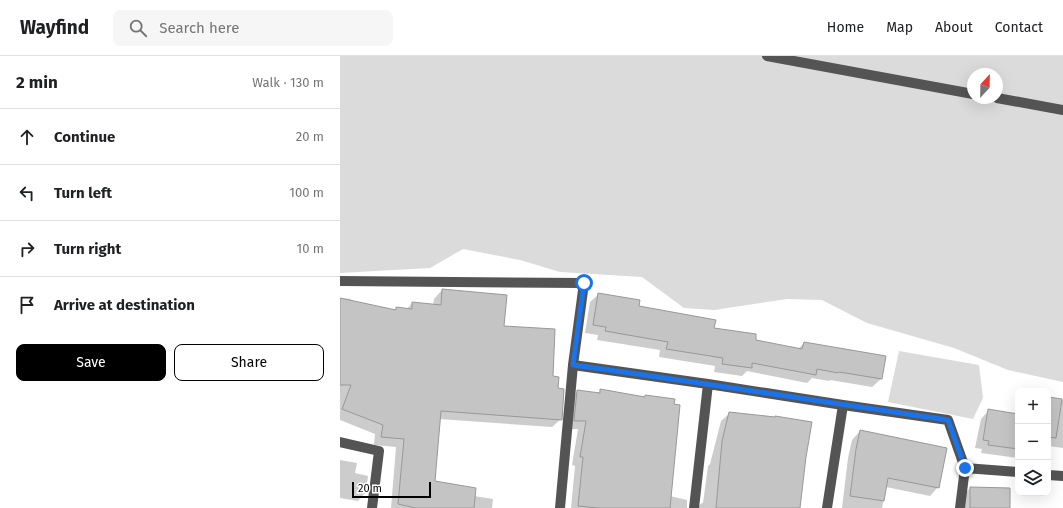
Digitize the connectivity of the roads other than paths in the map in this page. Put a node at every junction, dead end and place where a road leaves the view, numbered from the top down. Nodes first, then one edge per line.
1 (767, 56) edge
2 (967, 93) edge
3 (1003, 99) edge
4 (1063, 110) edge
5 (340, 281) edge
6 (573, 365) junction
7 (708, 384) junction
8 (843, 405) junction
9 (340, 442) edge
10 (965, 468) junction
11 (1015, 472) edge
12 (1051, 475) edge
13 (1063, 476) edge
14 (372, 508) edge
15 (560, 508) edge
16 (694, 508) edge
17 (827, 508) edge
18 (960, 508) edge

1 - 2 street
3 - 4 street
5 - 6 street
6 - 7 street
6 - 15 street
7 - 8 street
7 - 16 street
8 - 10 street
8 - 17 street
9 - 14 street
10 - 11 street
10 - 18 street
12 - 13 street

